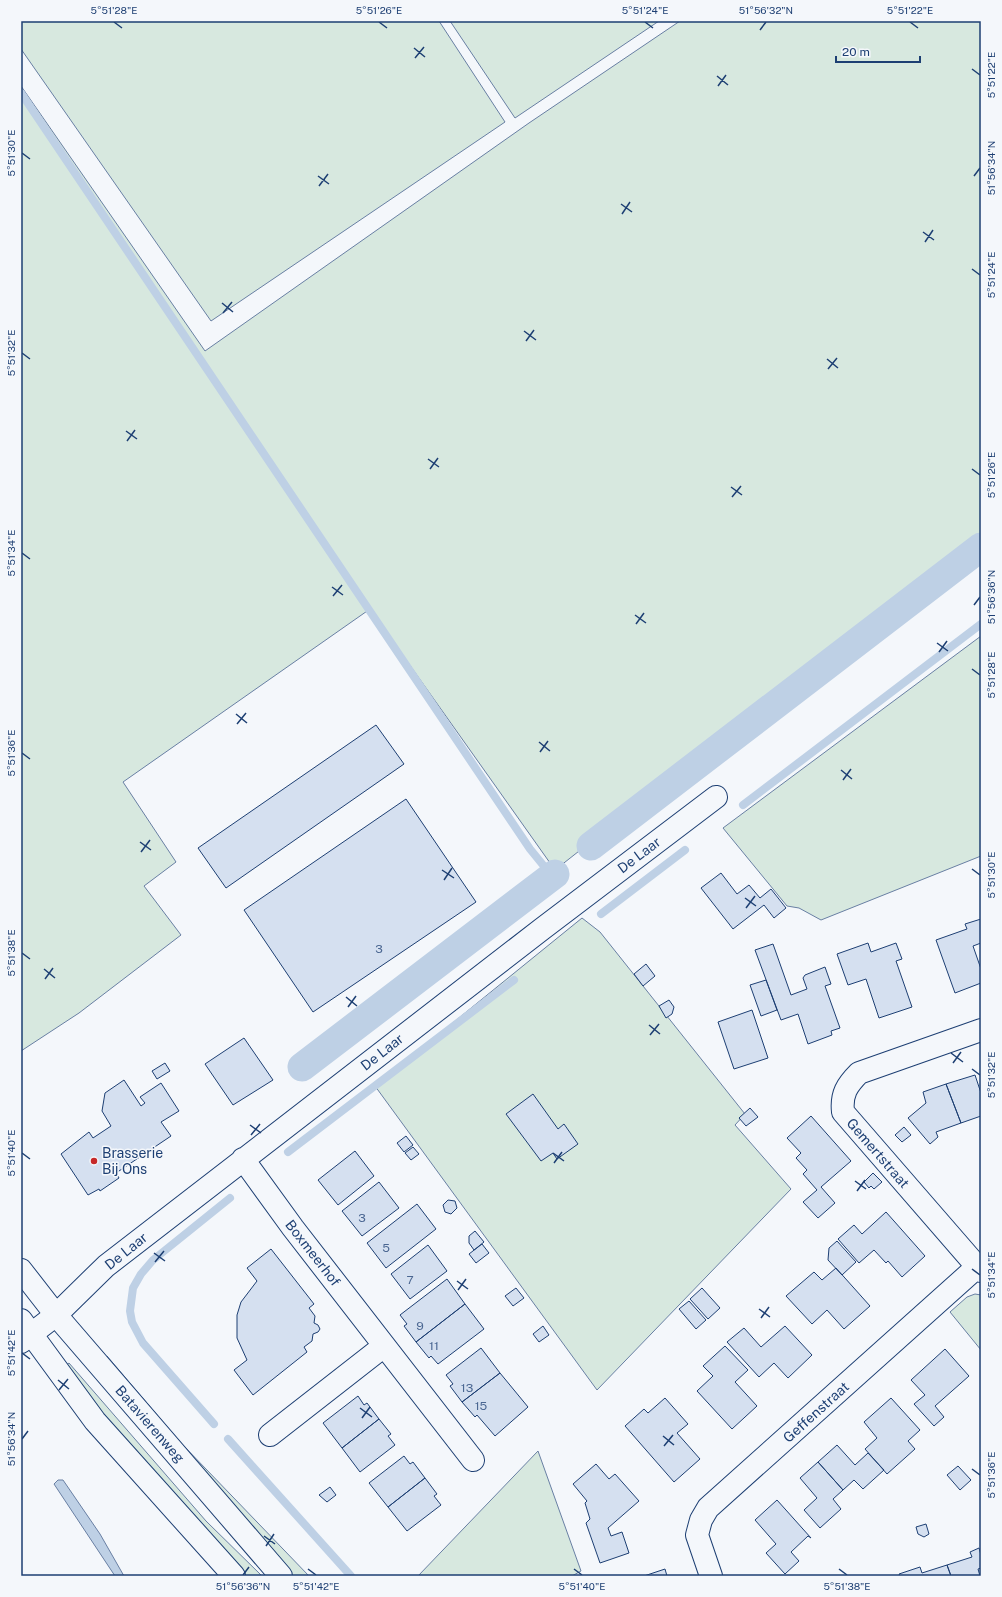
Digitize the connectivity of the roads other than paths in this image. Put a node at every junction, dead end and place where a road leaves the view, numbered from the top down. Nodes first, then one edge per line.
1 (716, 797) dead end
2 (981, 1030) edge
3 (243, 1159) junction
4 (979, 1269) edge
5 (21, 1270) edge
6 (56, 1315) junction
7 (24, 1332) edge
8 (384, 1346) junction
9 (270, 1435) dead end
10 (473, 1460) dead end
11 (234, 1576) edge
12 (281, 1576) edge
13 (711, 1576) edge

1 - 3 street, De Laar
2 - 4 street, Gemertstraat
3 - 6 street, De Laar
3 - 8 street, Boxmeerhof
4 - 13 street, Geffenstraat
5 - 6 street, Batavierenweg
6 - 7 street, De Laar
6 - 12 street, Batavierenweg
7 - 11 street
8 - 9 street
8 - 10 street, Boxmeerhof

